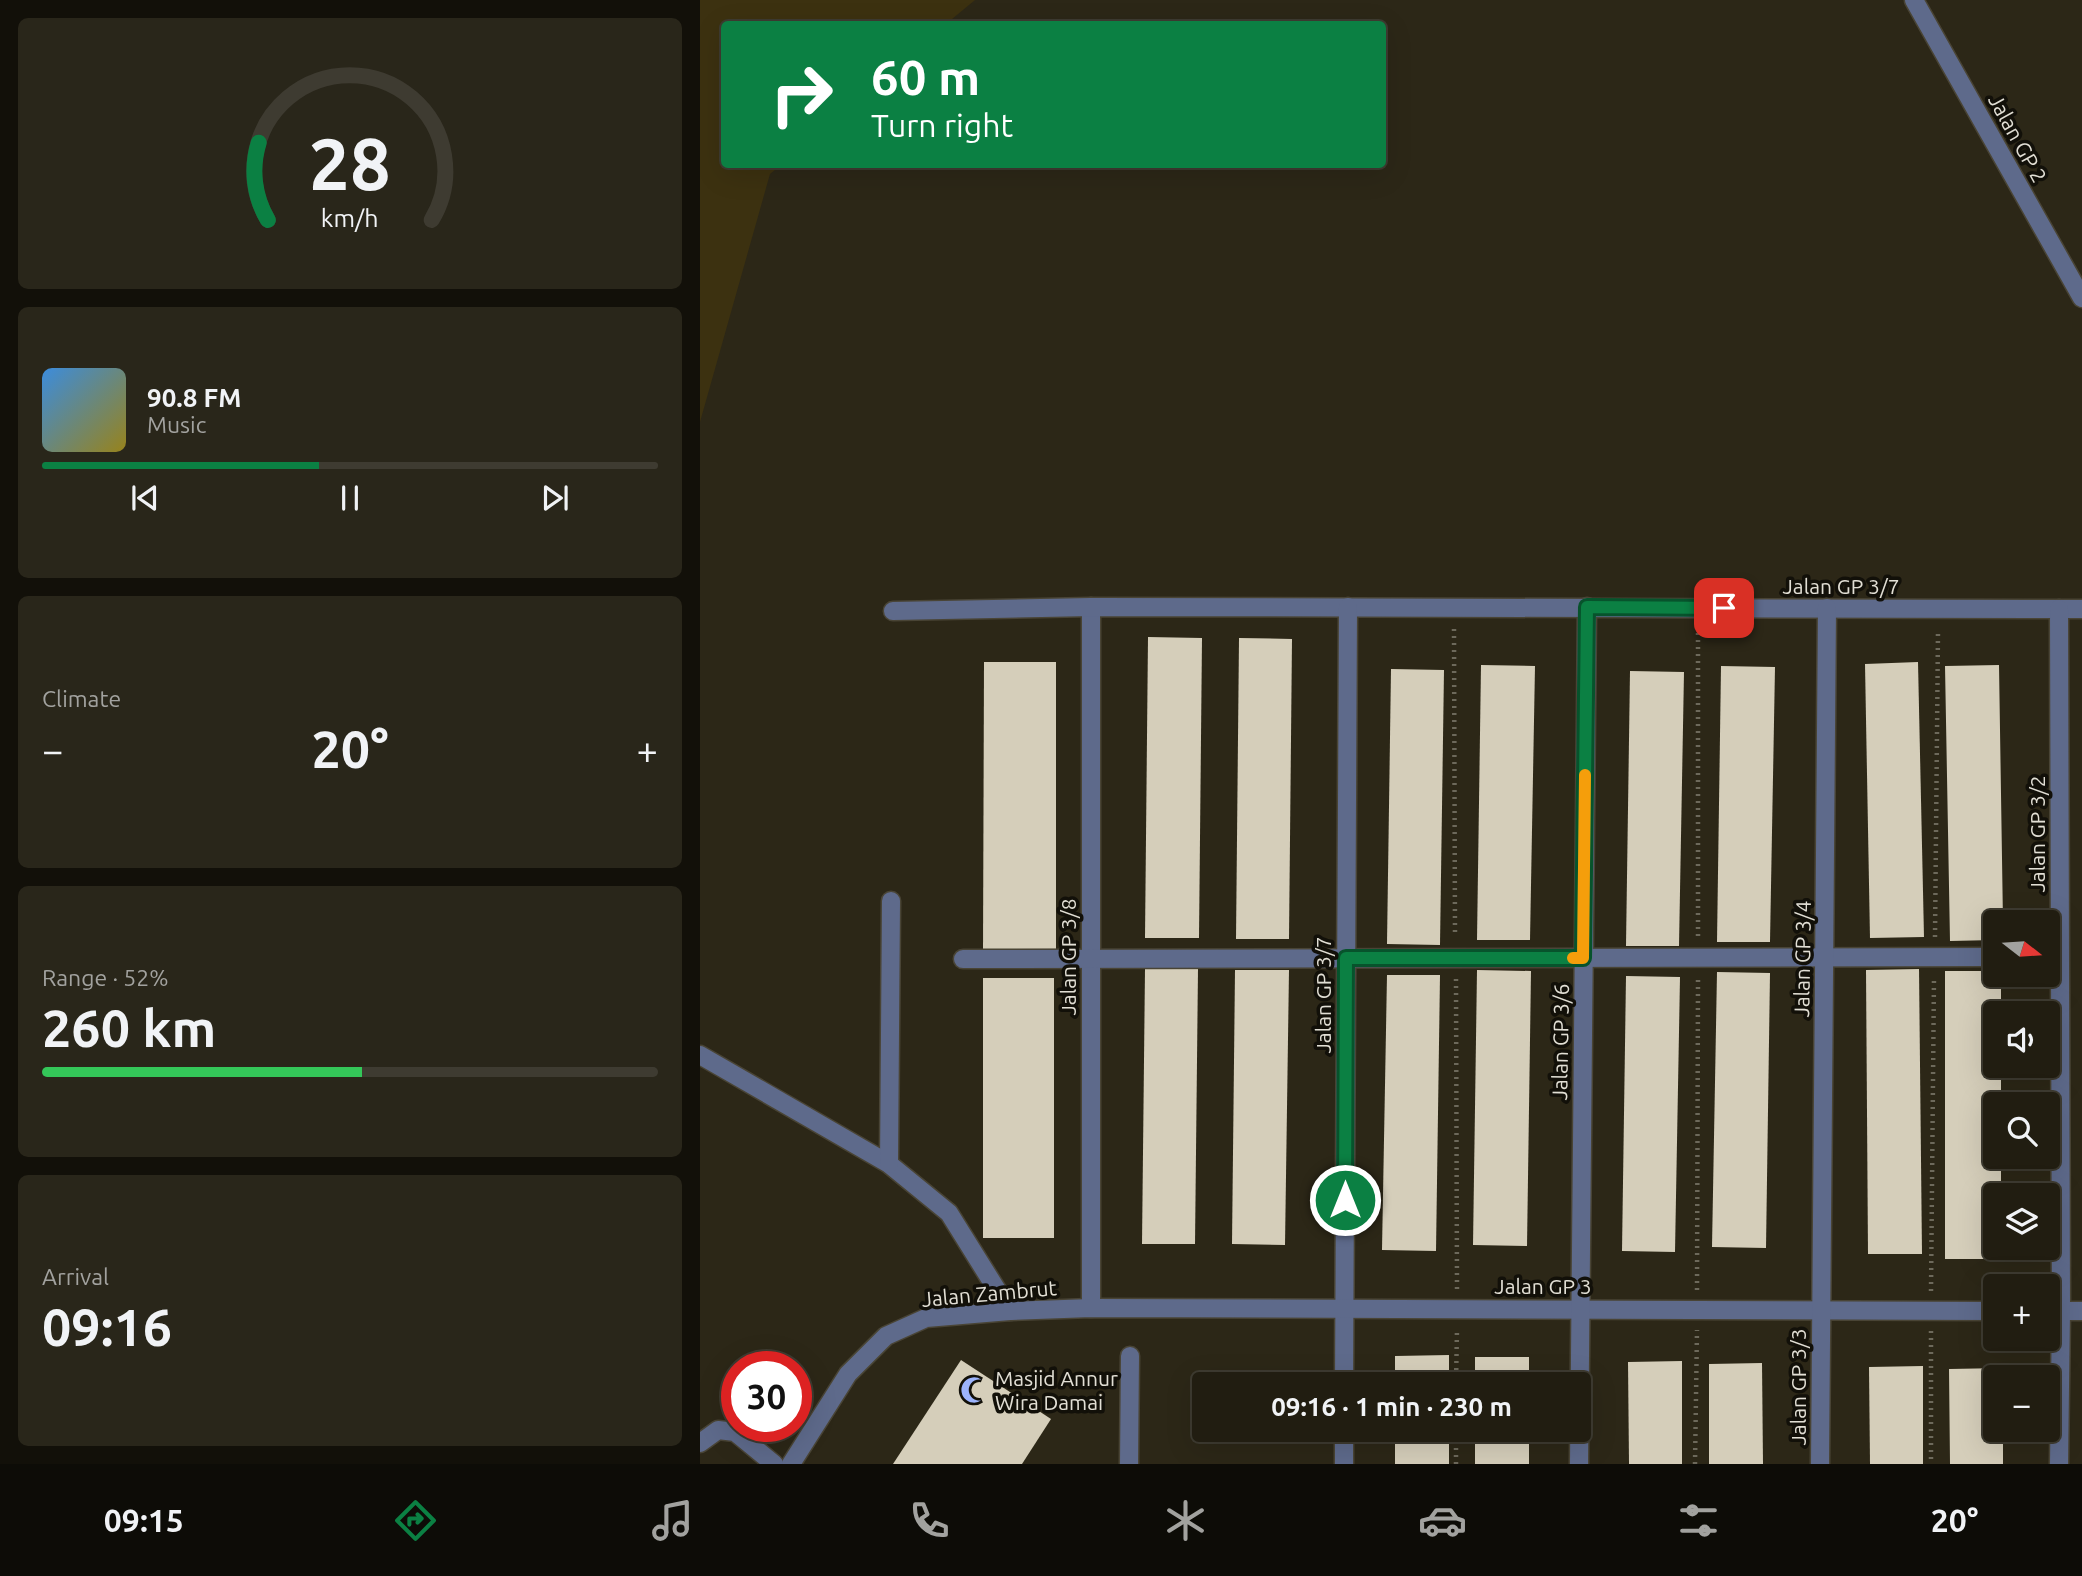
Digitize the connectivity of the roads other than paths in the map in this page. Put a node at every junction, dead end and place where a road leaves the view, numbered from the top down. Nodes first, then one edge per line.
1 (1914, 0) edge
2 (2082, 298) edge
3 (1091, 607) junction
4 (1348, 607) junction
5 (1587, 607) junction
6 (1827, 608) junction
7 (2059, 609) junction
8 (2082, 609) edge
9 (893, 611) dead end
10 (891, 901) dead end
11 (2055, 910) edge
12 (1825, 957) junction
13 (1983, 957) edge
14 (1346, 958) junction
15 (1583, 958) junction
16 (963, 959) dead end
17 (1091, 959) junction
18 (2054, 987) edge
19 (700, 1055) edge
20 (888, 1164) junction
21 (2054, 1274) edge
22 (1091, 1308) junction
23 (1344, 1308) junction
24 (1580, 1308) junction
25 (1821, 1310) junction
26 (1010, 1311) junction
27 (1983, 1311) edge
28 (2060, 1311) edge
29 (2082, 1311) edge
30 (2055, 1351) edge
31 (1130, 1356) dead end
32 (1344, 1372) edge
33 (1344, 1442) edge
34 (700, 1443) edge
35 (774, 1464) edge
36 (791, 1464) edge
37 (1129, 1464) edge
38 (1344, 1464) edge
39 (1578, 1464) edge
40 (1820, 1464) edge
41 (2059, 1464) edge

1 - 2 street, Jalan GP 2
3 - 4 street, Jalan GP 3/7
3 - 9 street, Jalan GP 3/7
3 - 17 street, Jalan GP 3/8
4 - 5 street, Jalan GP 3/7
4 - 14 street, Jalan GP 3/7
5 - 6 street, Jalan GP 3/7
5 - 15 street, Jalan GP 3/6
6 - 7 street, Jalan GP 3/7
6 - 12 street, Jalan GP 3/4
7 - 8 street, Jalan GP 3/7
7 - 11 street, Jalan GP 3/2
10 - 20 street
12 - 13 street
12 - 15 street
12 - 25 street, Jalan GP 3/4
14 - 15 street
14 - 17 street
14 - 23 street, Jalan GP 3/7
15 - 24 street, Jalan GP 3/6
16 - 17 street
17 - 22 street, Jalan GP 3/8
18 - 21 street, Jalan GP 3/2
19 - 20 street
20 - 26 street
22 - 23 street, Jalan GP 3
22 - 26 street, Jalan Zambrut
23 - 24 street, Jalan GP 3
23 - 32 street, Jalan GP 3/7
24 - 25 street, Jalan GP 3
24 - 39 street, Jalan GP 3/6
25 - 27 street, Jalan GP 3
25 - 40 street, Jalan GP 3/3
26 - 36 street, Jalan Zambrut
28 - 29 street
30 - 41 street, Jalan GP 3/2
31 - 37 street
33 - 38 street
34 - 35 street

